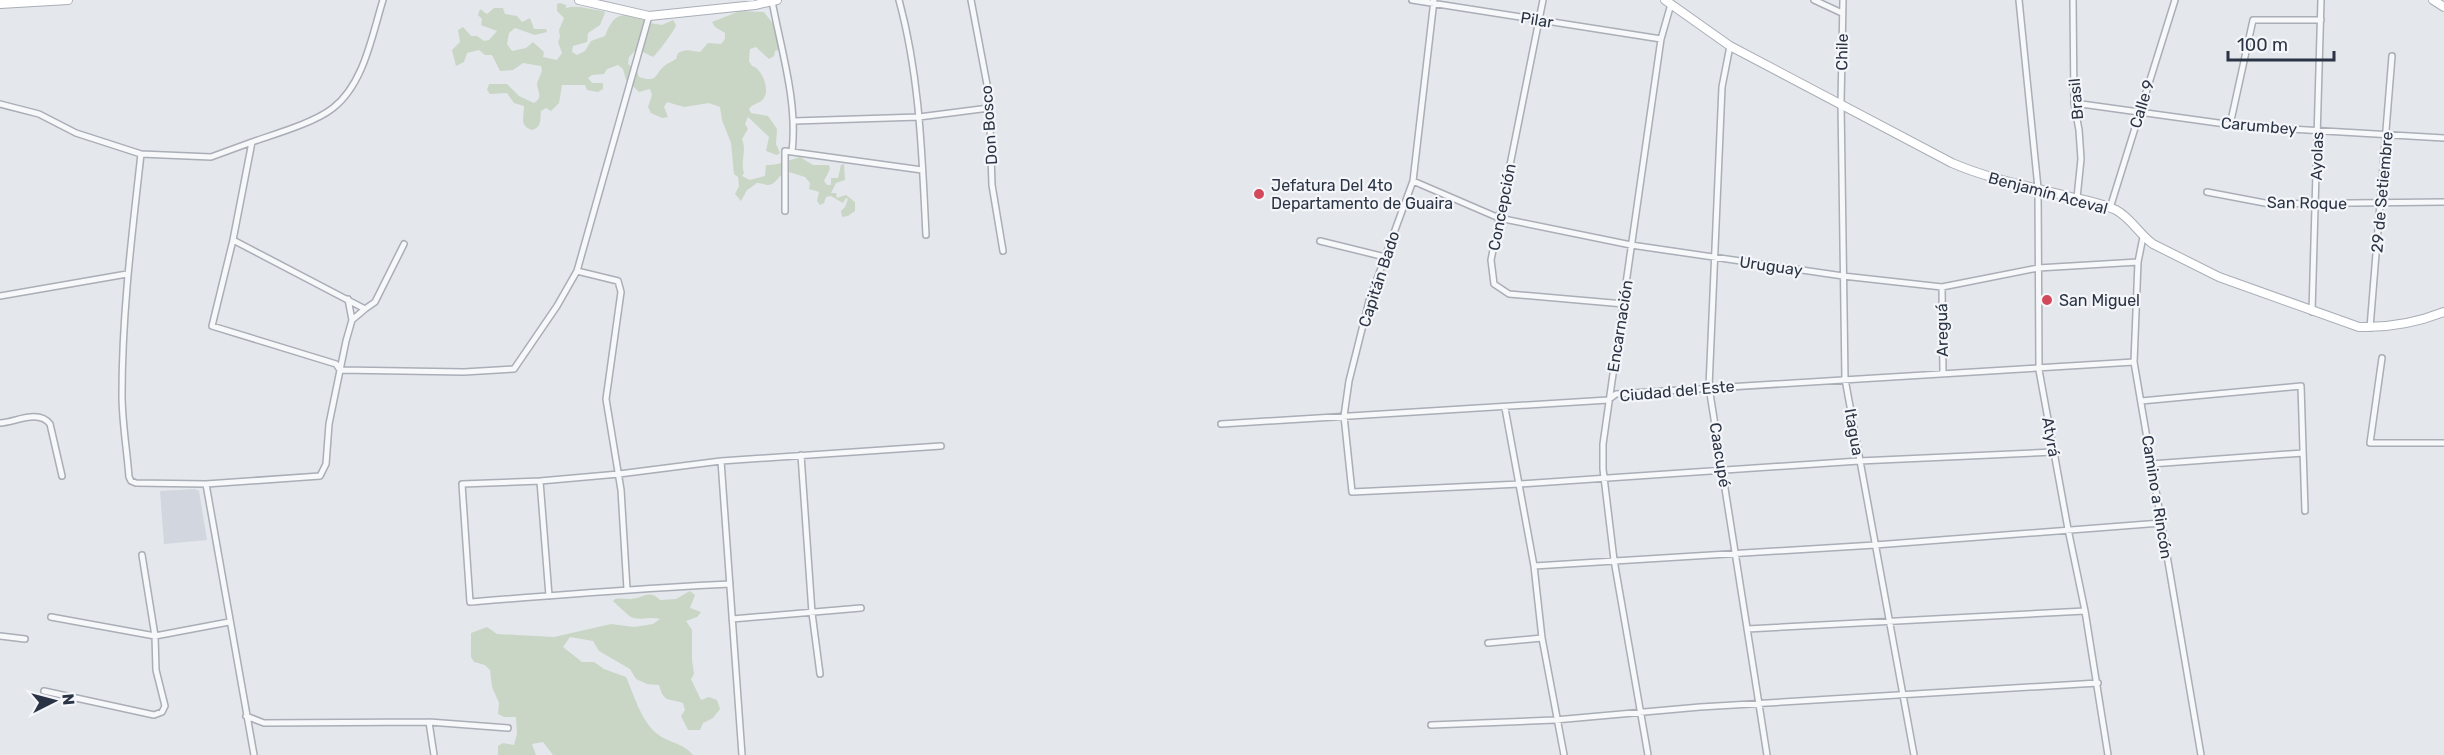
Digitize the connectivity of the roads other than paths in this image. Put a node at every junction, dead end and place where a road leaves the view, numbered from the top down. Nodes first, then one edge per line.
1 (68, 0) edge
2 (383, 0) edge
3 (579, 0) edge
4 (899, 0) edge
5 (971, 0) edge
6 (1412, 0) edge
7 (1543, 0) edge
8 (1814, 0) edge
9 (1843, 0) edge
10 (2019, 0) edge
11 (2073, 0) edge
12 (2175, 0) edge
13 (2321, 0) edge
14 (2433, 0) edge
15 (774, 1) edge
16 (1434, 2) edge
17 (1668, 2) edge
18 (0, 4) edge
19 (2444, 7) edge
20 (1842, 13) junction
21 (650, 16) junction
22 (1539, 20) junction
23 (2321, 20) junction
24 (1661, 39) junction
25 (1730, 46) junction
26 (2392, 56) dead end
27 (1841, 103) junction
28 (2074, 103) junction
29 (0, 104) edge
30 (989, 108) junction
31 (2140, 112) junction
32 (920, 117) junction
33 (794, 121) junction
34 (2230, 125) junction
35 (2318, 131) junction
36 (2387, 136) junction
37 (2444, 138) edge
38 (252, 142) junction
39 (792, 152) junction
40 (141, 154) junction
41 (922, 170) junction
42 (1413, 181) junction
43 (2038, 188) junction
44 (2207, 192) dead end
45 (2077, 198) junction
46 (2444, 202) edge
47 (2380, 203) junction
48 (2315, 205) junction
49 (2110, 208) junction
50 (785, 211) dead end
51 (1499, 219) junction
52 (926, 235) dead end
53 (2143, 237) junction
54 (233, 240) junction
55 (1320, 241) dead end
56 (404, 244) dead end
57 (1631, 245) junction
58 (1003, 251) dead end
59 (1385, 257) junction
60 (1715, 257) junction
61 (2138, 262) junction
62 (2038, 268) junction
63 (577, 271) junction
64 (127, 274) junction
65 (1843, 276) junction
66 (1942, 287) junction
67 (0, 296) edge
68 (348, 299) junction
69 (1624, 304) junction
70 (365, 309) junction
71 (2312, 312) junction
72 (2444, 312) edge
73 (352, 320) junction
74 (2370, 328) junction
75 (2382, 358) dead end
76 (2134, 363) junction
77 (2039, 367) junction
78 (340, 370) junction
79 (1943, 373) junction
80 (1845, 379) junction
81 (1710, 387) junction
82 (1608, 400) junction
83 (2141, 401) junction
84 (1504, 408) junction
85 (1344, 416) junction
86 (0, 423) edge
87 (1221, 424) dead end
88 (2444, 443) edge
89 (941, 446) dead end
90 (2054, 452) junction
91 (2303, 453) junction
92 (801, 455) junction
93 (721, 461) junction
94 (1859, 461) junction
95 (2151, 465) junction
96 (1723, 472) junction
97 (619, 474) junction
98 (62, 476) dead end
99 (1604, 479) junction
100 (540, 480) junction
101 (206, 484) junction
102 (1521, 484) junction
103 (2305, 511) dead end
104 (2161, 523) junction
105 (2068, 529) junction
106 (1875, 545) junction
107 (1736, 553) junction
108 (142, 555) dead end
109 (1614, 560) junction
110 (1534, 566) junction
111 (730, 584) junction
112 (627, 589) junction
113 (549, 596) junction
114 (861, 608) dead end
115 (2085, 611) junction
116 (812, 613) junction
117 (51, 617) dead end
118 (732, 619) junction
119 (229, 622) junction
120 (1889, 622) junction
121 (1747, 629) junction
122 (0, 636) edge
123 (155, 636) junction
124 (1542, 638) junction
125 (25, 639) dead end
126 (1488, 643) dead end
127 (820, 674) dead end
128 (2098, 683) junction
129 (44, 691) dead end
130 (1903, 695) junction
131 (1759, 704) junction
132 (1639, 714) junction
133 (246, 716) junction
134 (1556, 720) junction
135 (429, 722) junction
136 (1431, 725) dead end
137 (508, 729) dead end
138 (254, 755) edge
139 (434, 755) edge
140 (742, 755) edge
141 (1563, 755) edge
142 (1648, 755) edge
143 (1767, 755) edge
144 (1914, 755) edge
145 (2108, 755) edge
146 (2200, 755) edge

1 - 18 street
2 - 38 street
3 - 21 street
4 - 32 street
5 - 30 street, Don Bosco
6 - 16 street, Pilar
7 - 22 street, Concepción
8 - 20 street
9 - 20 street, Chile
10 - 43 street, Atyrá
11 - 28 street, Brasil
12 - 31 street, Calle 9
13 - 23 street, Ayolas
14 - 19 street
15 - 21 street
15 - 33 street
16 - 22 street, Pilar
16 - 42 street, Capitán Bado
17 - 24 street, Encarnación
17 - 25 street, Benjamín Aceval
20 - 27 street, Chile
21 - 63 street
22 - 24 street, Pilar
22 - 51 street, Concepción
23 - 34 street
23 - 35 street, Ayolas
24 - 57 street, Encarnación
25 - 27 street, Benjamín Aceval
25 - 60 street, Caacupé
26 - 36 street, 29 de Setiembre
27 - 43 street, Benjamín Aceval
27 - 65 street, Itagua
28 - 31 street, Carumbey
28 - 45 street, Brasil
29 - 40 street
30 - 32 street
30 - 58 street, Don Bosco
31 - 34 street, Carumbey
31 - 49 street, Calle 9
32 - 33 street
32 - 41 street
33 - 39 street
34 - 35 street, Carumbey
35 - 36 street, Carumbey
35 - 48 street, Ayolas
36 - 37 street, Carumbey
36 - 47 street, 29 de Setiembre
38 - 40 street
38 - 54 street
39 - 41 street
39 - 50 street
40 - 64 street
41 - 52 street
42 - 51 street, Uruguay
42 - 59 street, Capitán Bado
43 - 45 street, Benjamín Aceval
43 - 62 street, Atyrá
44 - 48 street, San Roque
45 - 49 street, Benjamín Aceval
46 - 47 street, San Roque
47 - 48 street, San Roque
47 - 74 street, 29 de Setiembre
48 - 71 street, Ayolas
49 - 53 street, Benjamín Aceval
51 - 57 street, Uruguay
51 - 69 street, Concepción
53 - 61 street, Camino a Rincón
53 - 71 street, Benjamín Aceval
54 - 68 street
54 - 78 street
55 - 59 street
56 - 70 street
57 - 60 street, Uruguay
57 - 69 street, Encarnación
59 - 85 street, Capitán Bado
60 - 65 street, Uruguay
60 - 81 street, Caacupé
61 - 62 street, Uruguay
61 - 76 street, Camino a Rincón
62 - 66 street, Uruguay
62 - 77 street, Atyrá
63 - 78 street
63 - 97 street
64 - 67 street
64 - 101 street
65 - 66 street, Uruguay
65 - 80 street, Itagua
66 - 79 street, Areguá
68 - 70 street
68 - 73 street
69 - 82 street, Encarnación
70 - 73 street
71 - 74 street, Benjamín Aceval
72 - 74 street, Benjamín Aceval
73 - 78 street
75 - 88 street
76 - 77 street, Ciudad del Este
76 - 83 street, Camino a Rincón
77 - 79 street, Ciudad del Este
77 - 90 street, Atyrá
78 - 101 street
79 - 80 street, Ciudad del Este
80 - 81 street, Ciudad del Este
80 - 94 street, Itagua
81 - 82 street, Ciudad del Este
81 - 96 street, Caacupé
82 - 84 street, Ciudad del Este
82 - 99 street, Encarnación
83 - 91 street
83 - 95 street, Camino a Rincón
84 - 85 street, Ciudad del Este
84 - 102 street
85 - 87 street, Ciudad del Este
85 - 102 street, Capitán Bado
86 - 98 street
89 - 92 street
90 - 94 street
90 - 105 street, Atyrá
91 - 95 street
91 - 103 street
92 - 93 street
92 - 116 street
93 - 97 street
93 - 111 street
94 - 96 street
94 - 106 street, Itagua
95 - 104 street, Camino a Rincón
96 - 99 street
96 - 107 street, Caacupé
97 - 100 street
97 - 112 street
99 - 102 street
99 - 109 street, Encarnación
100 - 113 street
100 - 113 street
101 - 119 street
102 - 110 street
104 - 105 street
104 - 146 street, Camino a Rincón
105 - 106 street
105 - 115 street, Atyrá
106 - 107 street
106 - 120 street, Itagua
107 - 109 street
107 - 121 street, Caacupé
108 - 123 street
109 - 110 street
109 - 132 street, Encarnación
110 - 124 street
111 - 112 street
111 - 118 street
112 - 113 street
114 - 116 street
115 - 120 street
115 - 128 street, Atyrá
116 - 118 street
116 - 127 street
117 - 123 street
118 - 140 street
119 - 123 street
119 - 133 street
120 - 121 street
120 - 130 street, Itagua
121 - 131 street, Caacupé
122 - 125 street
123 - 129 street
124 - 126 street
124 - 134 street
128 - 130 street
128 - 145 street, Atyrá
130 - 131 street
130 - 144 street, Itagua
131 - 132 street
131 - 143 street, Caacupé
132 - 134 street
132 - 142 street, Encarnación
133 - 135 street
133 - 138 street
134 - 136 street
134 - 141 street
135 - 137 street
135 - 139 street

